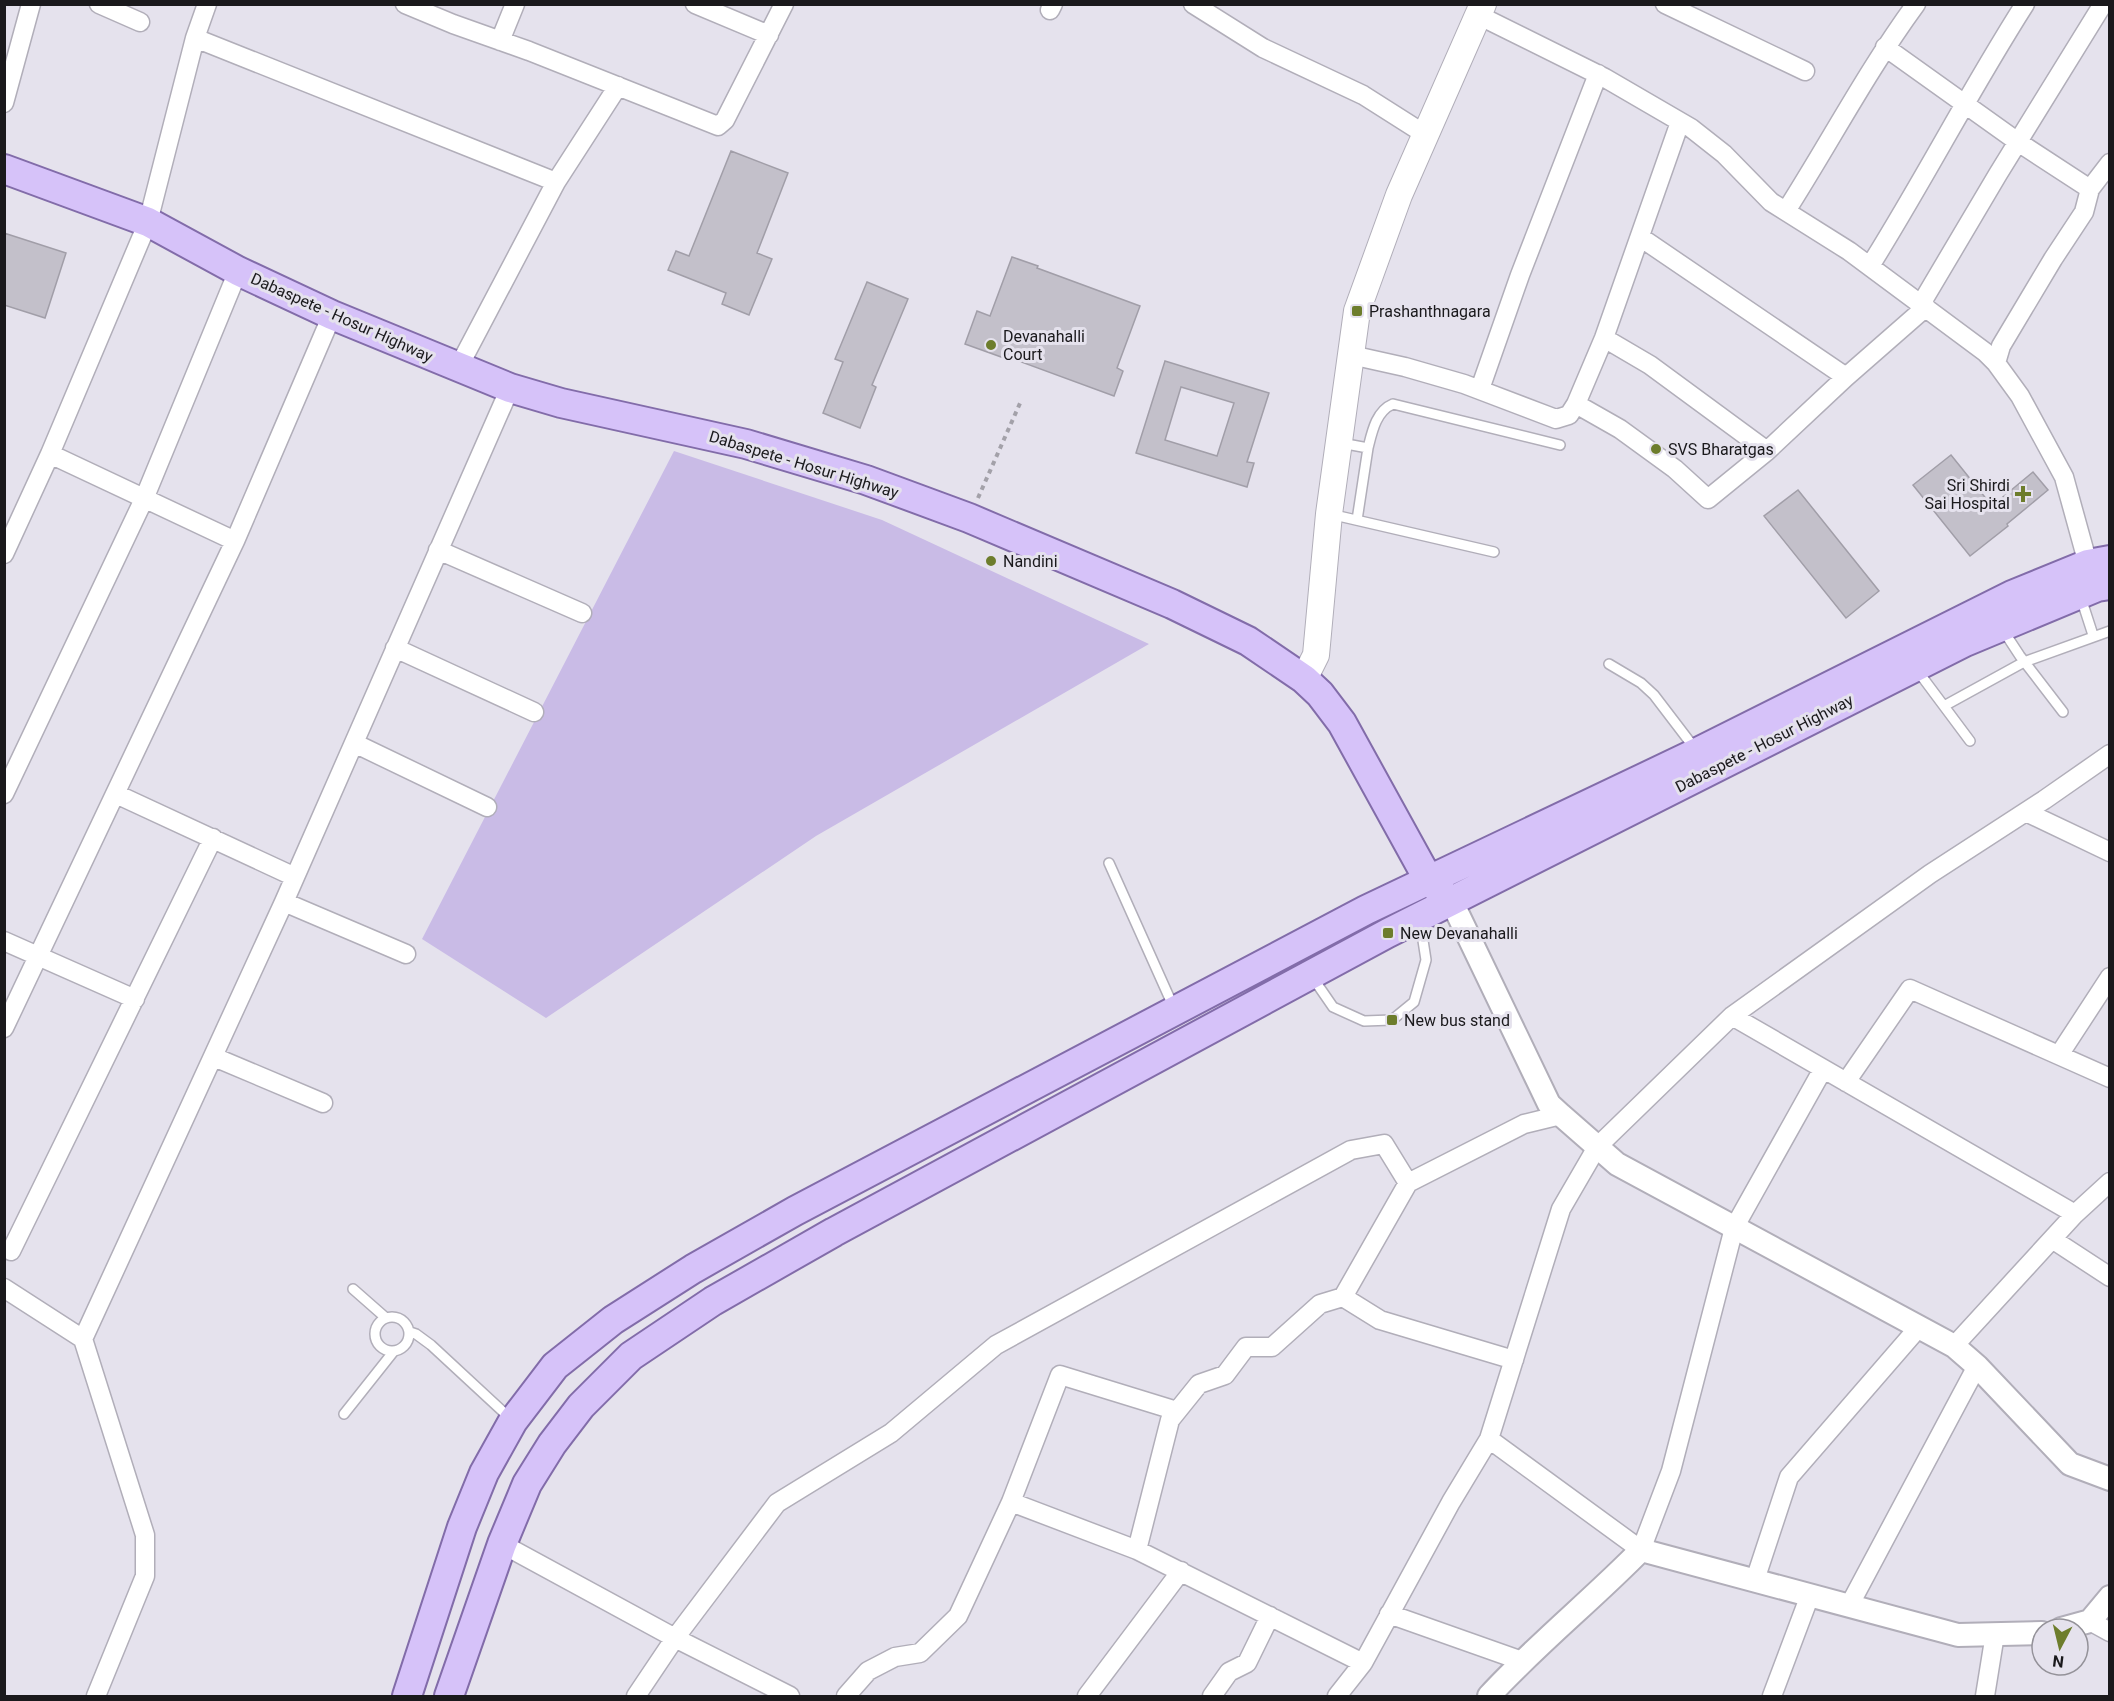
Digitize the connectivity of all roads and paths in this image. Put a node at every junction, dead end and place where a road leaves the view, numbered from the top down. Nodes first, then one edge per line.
1 (31, 4) edge
2 (99, 4) edge
3 (207, 4) edge
4 (405, 4) edge
5 (515, 4) edge
6 (695, 4) edge
7 (784, 4) edge
8 (1192, 4) edge
9 (1665, 4) edge
10 (1916, 4) edge
11 (2025, 4) edge
12 (2103, 4) edge
13 (1480, 10) edge
14 (140, 22) dead end
15 (769, 35) junction
16 (195, 38) junction
17 (500, 41) junction
18 (1885, 47) junction
19 (1805, 71) dead end
20 (1598, 74) junction
21 (618, 86) junction
22 (4, 103) edge
23 (1965, 104) junction
24 (1680, 122) junction
25 (1426, 135) junction
26 (2018, 142) junction
27 (2108, 167) edge
28 (4, 169) edge
29 (556, 182) junction
30 (2090, 189) junction
31 (1786, 211) junction
32 (148, 222) junction
33 (1640, 237) junction
34 (1870, 266) junction
35 (238, 271) junction
36 (1923, 305) junction
37 (332, 315) junction
38 (1604, 338) junction
39 (1351, 355) junction
40 (1996, 363) junction
41 (458, 368) junction
42 (1846, 377) junction
43 (510, 388) junction
44 (1480, 389) junction
45 (1021, 401) dead end
46 (1576, 404) junction
47 (1339, 443) junction
48 (1560, 445) dead end
49 (1368, 448) junction
50 (1767, 451) junction
51 (50, 454) junction
52 (144, 499) junction
53 (1329, 514) junction
54 (969, 518) junction
55 (1357, 520) junction
56 (235, 541) junction
57 (438, 550) junction
58 (1494, 552) dead end
59 (4, 554) edge
60 (2097, 578) edge
61 (582, 613) dead end
62 (2002, 627) junction
63 (2109, 631) edge
64 (2093, 635) junction
65 (395, 648) junction
66 (2024, 662) junction
67 (1609, 664) dead end
68 (1915, 668) junction
69 (1304, 679) junction
70 (1944, 706) junction
71 (534, 711) dead end
72 (2063, 712) dead end
73 (1970, 741) dead end
74 (354, 743) junction
75 (1698, 752) junction
76 (2109, 754) edge
77 (4, 794) edge
78 (116, 794) junction
79 (487, 807) dead end
80 (2026, 812) junction
81 (213, 838) junction
82 (2109, 852) edge
83 (1109, 863) dead end
84 (296, 877) junction
85 (1428, 879) junction
86 (1451, 900) junction
87 (284, 902) junction
88 (1409, 905) junction
89 (4, 941) edge
90 (406, 954) dead end
91 (39, 957) junction
92 (1310, 975) junction
93 (2109, 977) edge
94 (135, 999) junction
95 (1175, 1011) junction
96 (1732, 1016) junction
97 (4, 1028) edge
98 (2059, 1055) junction
99 (214, 1057) junction
100 (1823, 1069) junction
101 (2109, 1078) edge
102 (1846, 1082) junction
103 (323, 1103) dead end
104 (1561, 1115) junction
105 (1597, 1147) junction
106 (2109, 1182) edge
107 (1408, 1183) junction
108 (2075, 1214) junction
109 (1734, 1228) junction
110 (2052, 1239) junction
111 (11, 1251) dead end
112 (2109, 1277) edge
113 (5, 1289) edge
114 (353, 1289) dead end
115 (1343, 1297) junction
116 (386, 1318) junction
117 (1919, 1327) junction
118 (410, 1332) junction
119 (83, 1339) junction
120 (1954, 1346) junction
121 (394, 1351) junction
122 (1514, 1360) junction
123 (1977, 1366) junction
124 (1177, 1411) junction
125 (344, 1414) dead end
126 (513, 1421) junction
127 (1489, 1439) junction
128 (2109, 1479) edge
129 (1011, 1502) junction
130 (502, 1544) junction
131 (1137, 1550) junction
132 (1641, 1550) junction
133 (1181, 1571) junction
134 (1755, 1581) junction
135 (1810, 1595) junction
136 (2109, 1597) edge
137 (1849, 1606) junction
138 (1389, 1614) junction
139 (1270, 1616) junction
140 (2100, 1627) edge
141 (2030, 1633) edge
142 (1995, 1634) junction
143 (675, 1638) junction
144 (1522, 1661) junction
145 (1364, 1663) junction
146 (96, 1696) edge
147 (407, 1696) edge
148 (449, 1696) edge
149 (636, 1696) edge
150 (790, 1696) edge
151 (846, 1696) edge
152 (1087, 1696) edge
153 (1212, 1696) edge
154 (1337, 1696) edge
155 (1489, 1696) edge
156 (1772, 1696) edge
157 (1985, 1696) edge

1 - 22 street
2 - 14 street
3 - 16 street
4 - 17 street
5 - 17 street
6 - 15 street
7 - 15 street
8 - 25 street
9 - 19 street
10 - 18 street
11 - 23 street
12 - 26 street
13 - 20 street
13 - 25 main road
15 - 21 street
16 - 29 street
16 - 32 street
17 - 21 street
18 - 23 street
18 - 31 street
20 - 24 street
20 - 44 street
21 - 29 street
23 - 26 street
23 - 34 street
24 - 31 street
24 - 33 street
25 - 39 main road
26 - 30 street
26 - 36 street
27 - 30 street
28 - 32 main road, Dabaspete - Hosur Highway
29 - 41 street
30 - 40 street
31 - 34 street
32 - 35 main road, Dabaspete - Hosur Highway
32 - 51 street
33 - 38 street
33 - 42 street
34 - 36 street
35 - 37 main road, Dabaspete - Hosur Highway
35 - 52 street
36 - 40 street
36 - 42 street
37 - 41 main road, Dabaspete - Hosur Highway
37 - 56 street
38 - 46 street
38 - 50 street
39 - 44 street
39 - 47 main road
40 - 60 street
41 - 43 main road, Dabaspete - Hosur Highway
42 - 50 street
43 - 54 main road, Dabaspete - Hosur Highway
43 - 57 street
44 - 46 street
45 - 54 path
46 - 50 street
47 - 49 lane
47 - 53 main road
48 - 49 lane
49 - 55 lane
51 - 52 street
51 - 59 street
52 - 56 street
52 - 77 street
53 - 55 lane
53 - 69 main road
54 - 69 main road, Dabaspete - Hosur Highway
55 - 58 lane
56 - 78 street
57 - 61 street
57 - 65 street
60 - 62 main road, Dabaspete - Hosur Highway
60 - 64 lane
60 - 75 main road, Dabaspete - Hosur Highway
62 - 66 lane
62 - 68 main road, Dabaspete - Hosur Highway
63 - 64 lane
64 - 66 lane
65 - 71 street
65 - 74 street
66 - 70 lane
66 - 72 lane
67 - 75 lane
68 - 70 lane
68 - 86 main road, Dabaspete - Hosur Highway
69 - 85 main road, Dabaspete - Hosur Highway
70 - 73 lane
74 - 79 street
74 - 84 street
75 - 85 main road, Dabaspete - Hosur Highway
76 - 80 street
78 - 81 street
78 - 91 street
80 - 82 street
80 - 96 street
81 - 84 street
81 - 94 street
83 - 95 lane
84 - 87 street
85 - 86 main road, Dabaspete - Hosur Highway
85 - 88 main road
86 - 88 main road
86 - 104 street
87 - 90 street
87 - 99 street
88 - 92 main road
88 - 92 lane
88 - 95 main road
89 - 91 street
91 - 94 street
91 - 97 street
92 - 130 main road
93 - 98 street
94 - 111 street
95 - 126 main road
96 - 100 street
96 - 105 street
98 - 101 street
98 - 102 street
99 - 103 street
99 - 119 street
100 - 102 street
100 - 109 street
102 - 108 street
104 - 105 street
104 - 107 street
105 - 109 street
105 - 122 street
106 - 108 street
107 - 115 street
107 - 143 street
108 - 110 street
109 - 117 street
109 - 132 street
110 - 112 street
110 - 120 street
113 - 119 street
114 - 116 lane
115 - 122 street
115 - 124 street
116 - 118 lane
116 - 121 lane
117 - 120 street
117 - 134 street
118 - 121 lane
118 - 126 lane
119 - 146 street
120 - 123 street
121 - 125 lane
122 - 127 street
123 - 128 street
123 - 137 street
124 - 129 street
124 - 131 street
126 - 147 main road
127 - 132 street
127 - 138 street
129 - 131 street
129 - 151 street
130 - 143 street
130 - 148 main road
131 - 133 street
132 - 134 street
132 - 144 street
133 - 139 street
133 - 152 street
134 - 135 street
135 - 137 street
135 - 156 street
136 - 140 street
137 - 142 street
138 - 144 street
138 - 145 street
139 - 145 street
139 - 153 street
141 - 142 street
142 - 157 street
143 - 149 street
143 - 150 street
144 - 155 street
145 - 154 street

